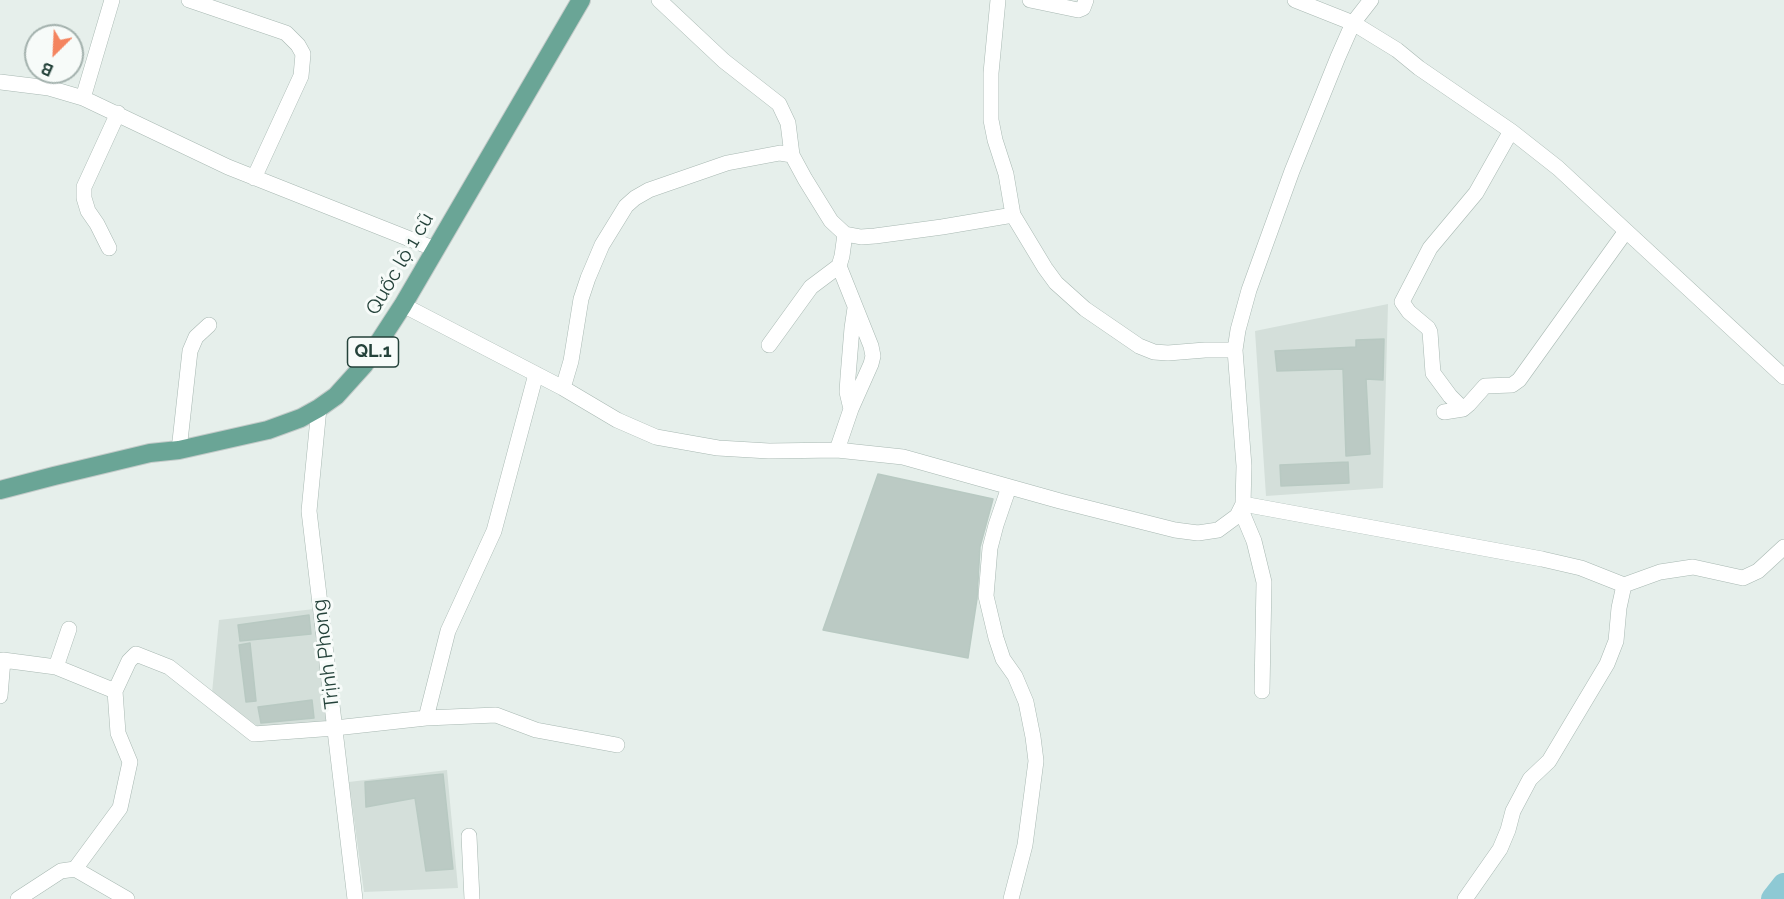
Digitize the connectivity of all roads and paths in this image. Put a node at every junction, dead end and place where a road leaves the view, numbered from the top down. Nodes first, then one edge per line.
1 (112, 0) edge
2 (189, 0) edge
3 (581, 0) edge
4 (659, 0) edge
5 (998, 0) edge
6 (1030, 0) edge
7 (1086, 0) edge
8 (1295, 0) edge
9 (1371, 0) edge
10 (1353, 22) junction
11 (0, 82) edge
12 (83, 98) junction
13 (118, 113) junction
14 (1511, 131) junction
15 (792, 155) junction
16 (254, 178) junction
17 (1013, 215) junction
18 (1626, 231) junction
19 (845, 234) junction
20 (109, 248) dead end
21 (435, 249) junction
22 (839, 266) junction
23 (403, 305) junction
24 (855, 307) junction
25 (209, 325) dead end
26 (769, 345) dead end
27 (1234, 350) junction
28 (536, 374) junction
29 (1784, 377) edge
30 (563, 388) junction
31 (319, 408) junction
32 (851, 409) junction
33 (1462, 409) junction
34 (1444, 412) dead end
35 (179, 450) junction
36 (837, 450) junction
37 (1009, 487) junction
38 (0, 490) edge
39 (1242, 507) junction
40 (1784, 547) edge
41 (1624, 585) junction
42 (69, 629) dead end
43 (56, 667) junction
44 (115, 691) junction
45 (1262, 691) dead end
46 (0, 696) edge
47 (426, 718) junction
48 (335, 728) junction
49 (617, 745) dead end
50 (470, 836) dead end
51 (75, 869) junction
52 (18, 899) edge
53 (127, 899) edge
54 (355, 899) edge
55 (472, 899) edge
56 (1011, 899) edge
57 (1465, 899) edge

1 - 12 street
2 - 16 street
3 - 21 main road, Quốc lộ 1 cũ / QL.1
4 - 15 street
5 - 17 street
6 - 7 street
8 - 10 street
9 - 10 street
10 - 14 street
10 - 27 street
11 - 12 street
12 - 13 street
13 - 16 street
13 - 20 street
14 - 18 street
14 - 33 street
15 - 19 street
15 - 30 street
16 - 21 street
17 - 19 street
17 - 27 street
18 - 29 street
18 - 33 street
19 - 22 street
21 - 23 main road, Quốc lộ 1 cũ / QL.1
22 - 24 street
22 - 26 street
23 - 28 street
23 - 31 main road, Quốc lộ 1 cũ / QL.1
24 - 32 street
24 - 32 street
25 - 35 street
27 - 39 street
28 - 30 street
28 - 47 street
30 - 36 street
31 - 35 main road, Quốc lộ 1 cũ / QL.1
31 - 48 street, Trịnh Phong
32 - 36 street
33 - 34 street
35 - 38 main road, Quốc lộ 1 cũ / QL.1
36 - 37 street
37 - 39 street
37 - 56 street
39 - 41 street
39 - 45 street
40 - 41 street
41 - 57 street
42 - 43 street
43 - 44 street
43 - 46 street
44 - 48 street
44 - 51 street
47 - 48 street
47 - 49 street
48 - 54 street, Trịnh Phong
50 - 55 street
51 - 52 street
51 - 53 street

